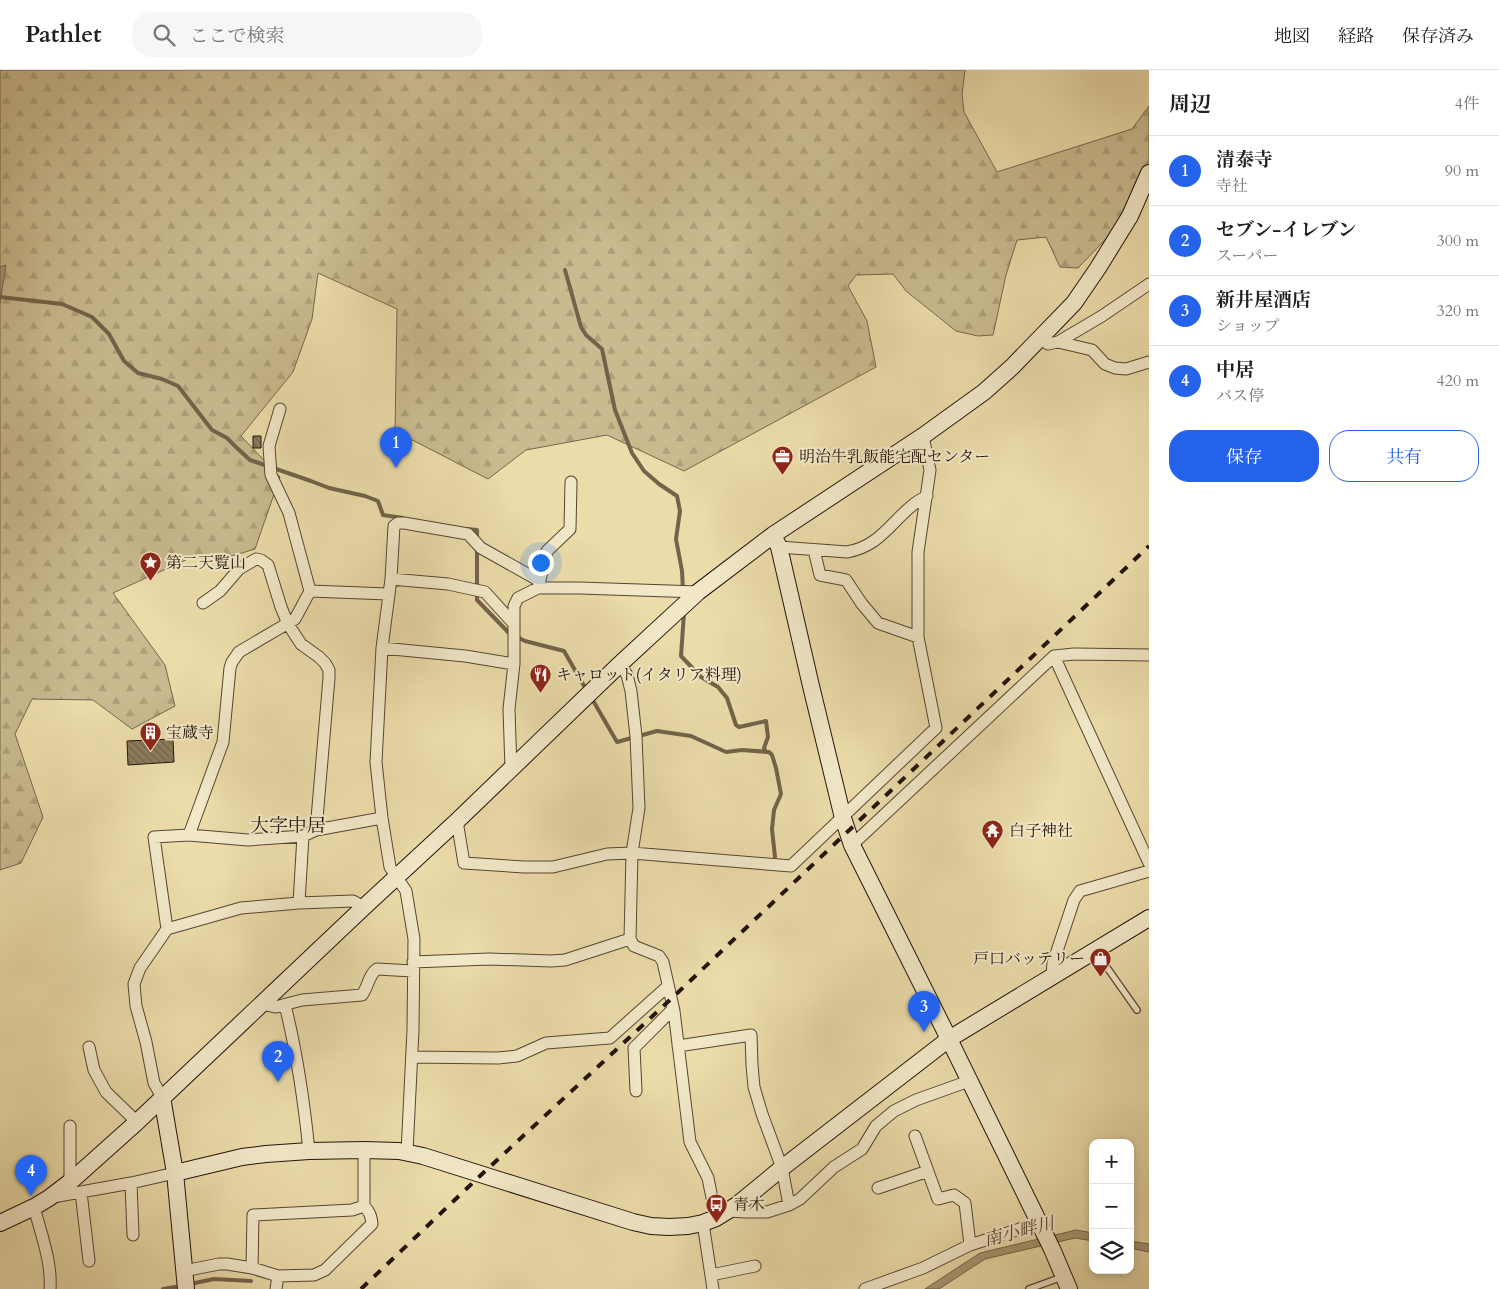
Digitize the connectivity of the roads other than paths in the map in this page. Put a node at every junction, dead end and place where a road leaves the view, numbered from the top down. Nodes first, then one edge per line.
1 (1149, 173) edge
2 (1149, 284) edge
3 (1040, 339) junction
4 (1058, 342) junction
5 (1149, 362) edge
6 (280, 409) dead end
7 (923, 436) junction
8 (571, 482) dead end
9 (927, 496) junction
10 (776, 541) junction
11 (814, 550) junction
12 (391, 580) junction
13 (539, 584) junction
14 (310, 591) junction
15 (698, 592) junction
16 (388, 594) junction
17 (203, 603) dead end
18 (288, 624) junction
19 (514, 624) junction
20 (918, 637) junction
21 (382, 648) junction
22 (1054, 656) junction
23 (1149, 656) edge
24 (514, 664) junction
25 (620, 664) junction
26 (511, 769) junction
27 (382, 818) junction
28 (843, 818) junction
29 (457, 822) junction
30 (316, 830) junction
31 (189, 835) junction
32 (303, 836) junction
33 (852, 846) junction
34 (632, 853) junction
35 (1149, 863) edge
36 (1149, 870) edge
37 (397, 878) junction
38 (299, 903) junction
39 (364, 907) junction
40 (1149, 918) edge
41 (167, 929) junction
42 (630, 939) junction
43 (1094, 950) junction
44 (413, 966) junction
45 (1052, 975) junction
46 (668, 986) junction
47 (262, 1004) junction
48 (285, 1005) junction
49 (673, 1009) junction
50 (1136, 1010) dead end
51 (948, 1039) junction
52 (678, 1046) junction
53 (89, 1047) dead end
54 (412, 1057) junction
55 (969, 1081) junction
56 (636, 1091) dead end
57 (162, 1097) junction
58 (137, 1122) junction
59 (70, 1126) dead end
60 (915, 1136) dead end
61 (364, 1150) junction
62 (309, 1151) junction
63 (407, 1152) junction
64 (782, 1168) junction
65 (928, 1171) junction
66 (175, 1174) junction
67 (131, 1184) junction
68 (75, 1187) junction
69 (878, 1188) dead end
70 (789, 1205) junction
71 (364, 1206) junction
72 (34, 1208) junction
73 (716, 1217) junction
74 (0, 1223) edge
75 (1040, 1226) junction
76 (134, 1235) dead end
77 (970, 1245) junction
78 (89, 1261) dead end
79 (755, 1266) dead end
80 (252, 1268) junction
81 (711, 1275) junction
82 (278, 1276) junction
83 (185, 1279) edge
84 (1066, 1283) edge
85 (50, 1289) edge
86 (276, 1289) edge
87 (713, 1289) edge
88 (865, 1289) edge
89 (1029, 1289) edge

1 - 3 street
2 - 4 street
3 - 4 street
3 - 7 street
4 - 5 street
6 - 14 street
7 - 9 street
7 - 10 street
8 - 13 street
9 - 11 street
9 - 20 street
10 - 11 street
10 - 15 street
10 - 28 street
11 - 20 street
12 - 13 street
12 - 16 street
12 - 19 street
13 - 15 street
13 - 19 street
14 - 16 street
14 - 18 street
15 - 25 street
16 - 21 street
17 - 18 street
18 - 30 street
18 - 31 street
19 - 24 street
20 - 28 street
21 - 24 street
21 - 27 street
22 - 23 street
22 - 33 street
22 - 35 street
24 - 26 street
25 - 26 street
25 - 34 street
26 - 29 street
27 - 30 street
27 - 37 street
28 - 33 street
28 - 34 street
29 - 34 street
29 - 37 street
30 - 32 street
31 - 32 street
31 - 41 street
32 - 38 street
33 - 51 street
34 - 42 street
36 - 45 street
37 - 39 street
37 - 44 street
38 - 39 street
38 - 41 street
39 - 47 street
40 - 43 street
41 - 57 street
42 - 44 street
42 - 46 street
43 - 45 street
43 - 50 lane
44 - 48 street
44 - 54 street
45 - 51 street
46 - 49 street
46 - 54 street
47 - 48 street
47 - 57 street
48 - 62 street
49 - 52 street
49 - 56 street
51 - 55 street
51 - 64 street
52 - 64 street
52 - 73 street
53 - 58 street
54 - 63 street
55 - 70 street
55 - 75 street
57 - 58 street
57 - 66 street
58 - 68 street
59 - 68 street
60 - 65 street
61 - 62 street
61 - 63 street
61 - 71 street
62 - 66 street
63 - 73 street
64 - 70 street
64 - 73 street
65 - 69 street
65 - 77 street
66 - 67 street
66 - 83 street
67 - 68 street
67 - 76 street
68 - 72 street
68 - 78 street
70 - 73 street
71 - 80 street
71 - 82 street
72 - 74 street
72 - 85 street
73 - 81 street
75 - 77 street
75 - 84 street
77 - 88 street
79 - 81 street
80 - 82 street
80 - 83 street
81 - 87 street
82 - 86 street
84 - 89 lane

